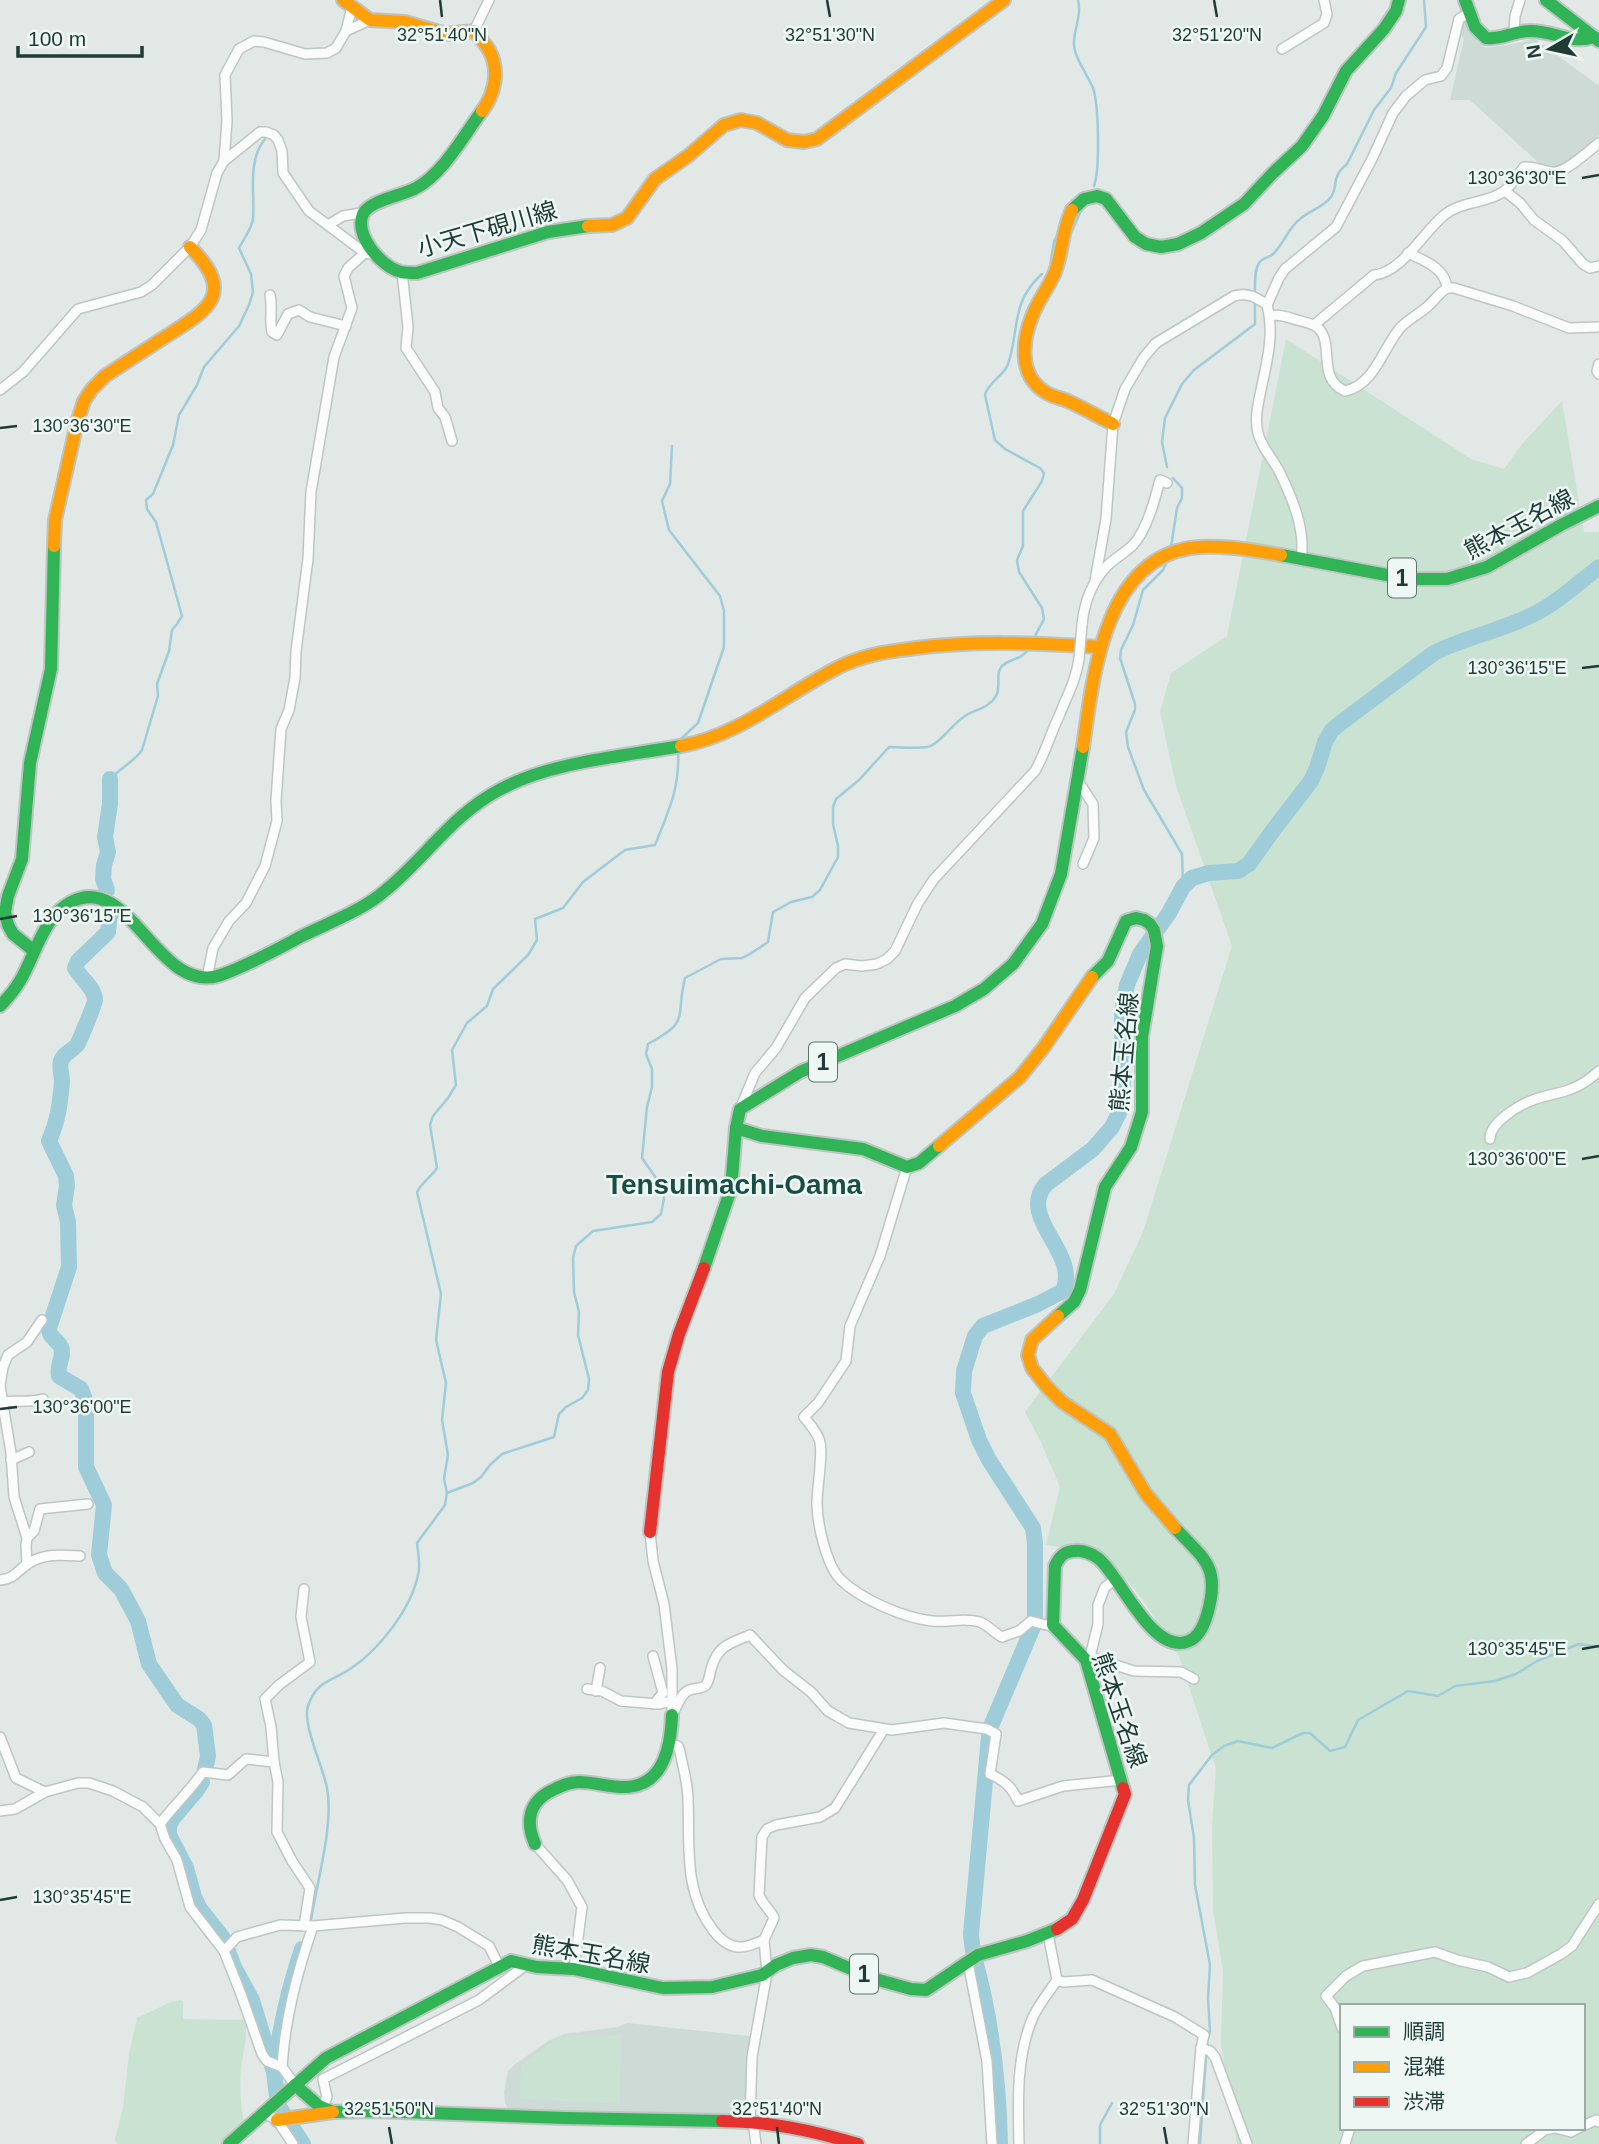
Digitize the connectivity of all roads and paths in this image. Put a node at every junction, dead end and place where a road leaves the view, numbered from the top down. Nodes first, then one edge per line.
1 (489, 0) edge
2 (1004, 0) edge
3 (1324, 0) edge
4 (1399, 0) edge
5 (1520, 0) edge
6 (1546, 0) edge
7 (348, 3) edge
8 (1467, 6) edge
9 (370, 20) junction
10 (474, 31) junction
11 (346, 32) junction
12 (1514, 32) junction
13 (1597, 39) edge
14 (1282, 49) dead end
15 (1599, 143) edge
16 (224, 161) junction
17 (1505, 191) junction
18 (366, 212) junction
19 (328, 225) junction
20 (190, 247) junction
21 (1408, 253) junction
22 (370, 254) junction
23 (1599, 266) edge
24 (402, 272) junction
25 (1447, 288) junction
26 (270, 295) dead end
27 (1267, 305) junction
28 (1270, 316) junction
29 (1314, 325) junction
30 (346, 326) junction
31 (1599, 327) edge
32 (1599, 364) edge
33 (1599, 374) edge
34 (0, 390) edge
35 (1113, 424) junction
36 (452, 441) dead end
37 (1167, 483) dead end
38 (1599, 506) edge
39 (1301, 559) junction
40 (1095, 581) junction
41 (1100, 646) junction
42 (1077, 780) junction
43 (1083, 864) dead end
44 (34, 951) junction
45 (207, 978) junction
46 (0, 1006) edge
47 (1599, 1071) edge
48 (740, 1110) junction
49 (736, 1128) junction
50 (1489, 1139) dead end
51 (907, 1167) junction
52 (42, 1320) dead end
53 (0, 1385) edge
54 (43, 1399) dead end
55 (2, 1402) junction
56 (29, 1452) dead end
57 (10, 1460) junction
58 (88, 1504) dead end
59 (650, 1532) joint
60 (27, 1538) junction
61 (80, 1556) dead end
62 (27, 1564) junction
63 (0, 1580) edge
64 (1115, 1580) junction
65 (304, 1589) dead end
66 (1053, 1625) junction
67 (653, 1656) dead end
68 (1088, 1658) junction
69 (600, 1668) dead end
70 (1194, 1679) dead end
71 (654, 1704) junction
72 (673, 1708) junction
73 (884, 1729) junction
74 (0, 1737) edge
75 (671, 1744) junction
76 (274, 1762) junction
77 (1122, 1780) junction
78 (46, 1792) junction
79 (0, 1811) edge
80 (160, 1824) junction
81 (535, 1844) joint
82 (1599, 1904) edge
83 (308, 1926) junction
84 (1048, 1934) junction
85 (764, 1940) junction
86 (227, 1948) junction
87 (968, 1962) junction
88 (526, 1965) junction
89 (499, 1966) junction
90 (574, 1969) junction
91 (767, 1973) junction
92 (1057, 1980) junction
93 (1340, 2022) edge
94 (1205, 2050) junction
95 (280, 2066) junction
96 (295, 2085) junction
97 (267, 2108) junction
98 (328, 2110) junction
99 (280, 2120) junction
100 (751, 2121) junction
101 (1545, 2130) edge
102 (229, 2144) edge
103 (293, 2144) edge
104 (756, 2144) edge
105 (858, 2144) edge
106 (992, 2144) edge
107 (1018, 2144) edge
108 (1193, 2144) edge
109 (1247, 2144) edge
110 (1526, 2144) edge

1 - 10 street
2 - 24 main road, 小天下硯川線
3 - 14 street
4 - 35 main road
5 - 12 street
6 - 13 main road
7 - 9 main road
7 - 11 street
8 - 12 main road
8 - 27 street
9 - 10 main road
9 - 11 street
10 - 18 main road
11 - 16 street
12 - 13 main road
15 - 17 street
16 - 19 street
16 - 20 street
17 - 21 street
17 - 23 street
18 - 19 street
18 - 22 main road
19 - 22 street
20 - 34 street
20 - 44 main road
21 - 25 street
21 - 29 street
22 - 24 main road, 小天下硯川線
22 - 30 street
24 - 36 street
25 - 29 street
25 - 31 street
26 - 30 street
27 - 28 street
27 - 35 street
28 - 29 street
28 - 39 street
30 - 45 street
32 - 33 street
35 - 40 street
37 - 40 street
38 - 39 main road, 熊本玉名線 / 1
39 - 41 main road, 熊本玉名線 / 1
40 - 48 street, bridge
41 - 42 main road, 熊本玉名線 / 1
41 - 45 main road
42 - 43 street
42 - 48 main road, 熊本玉名線 / 1
44 - 45 main road
44 - 46 main road
47 - 50 street
48 - 49 main road
49 - 51 main road
49 - 59 main road
51 - 64 main road, 熊本玉名線
51 - 66 street
52 - 53 street
53 - 55 street
54 - 55 street
55 - 57 street
56 - 57 street
57 - 60 street
58 - 60 street
59 - 72 street
60 - 62 street
61 - 62 street
62 - 63 street
64 - 66 main road, 熊本玉名線
64 - 68 street
65 - 76 street
66 - 68 main road, 熊本玉名線 / 1
67 - 71 street
68 - 70 street
68 - 77 main road, 熊本玉名線 / 1
69 - 71 street
71 - 72 street
72 - 73 street
72 - 75 main road
73 - 77 street
73 - 85 street
74 - 78 street
75 - 81 main road
75 - 85 street
76 - 80 street
76 - 83 street
77 - 84 main road, 熊本玉名線 / 1
78 - 79 street
78 - 80 street
80 - 86 street
81 - 90 street
82 - 93 street
83 - 86 street
83 - 89 street
83 - 95 street
84 - 87 main road, 熊本玉名線 / 1
84 - 92 street
85 - 91 street
86 - 95 street
87 - 91 main road, 熊本玉名線 / 1
87 - 106 street
88 - 89 main road, 熊本玉名線 / 1
88 - 90 main road, 熊本玉名線 / 1
88 - 98 street
89 - 96 main road, 熊本玉名線 / 1
90 - 91 main road, 熊本玉名線 / 1
91 - 100 street
92 - 94 street
92 - 107 street
94 - 108 street
94 - 109 street
95 - 96 street
96 - 97 main road, 熊本玉名線 / 1
96 - 98 main road
97 - 99 street
97 - 102 main road, 熊本玉名線 / 1
98 - 99 main road
98 - 100 main road
99 - 103 street
100 - 104 street
100 - 105 main road
101 - 110 street

